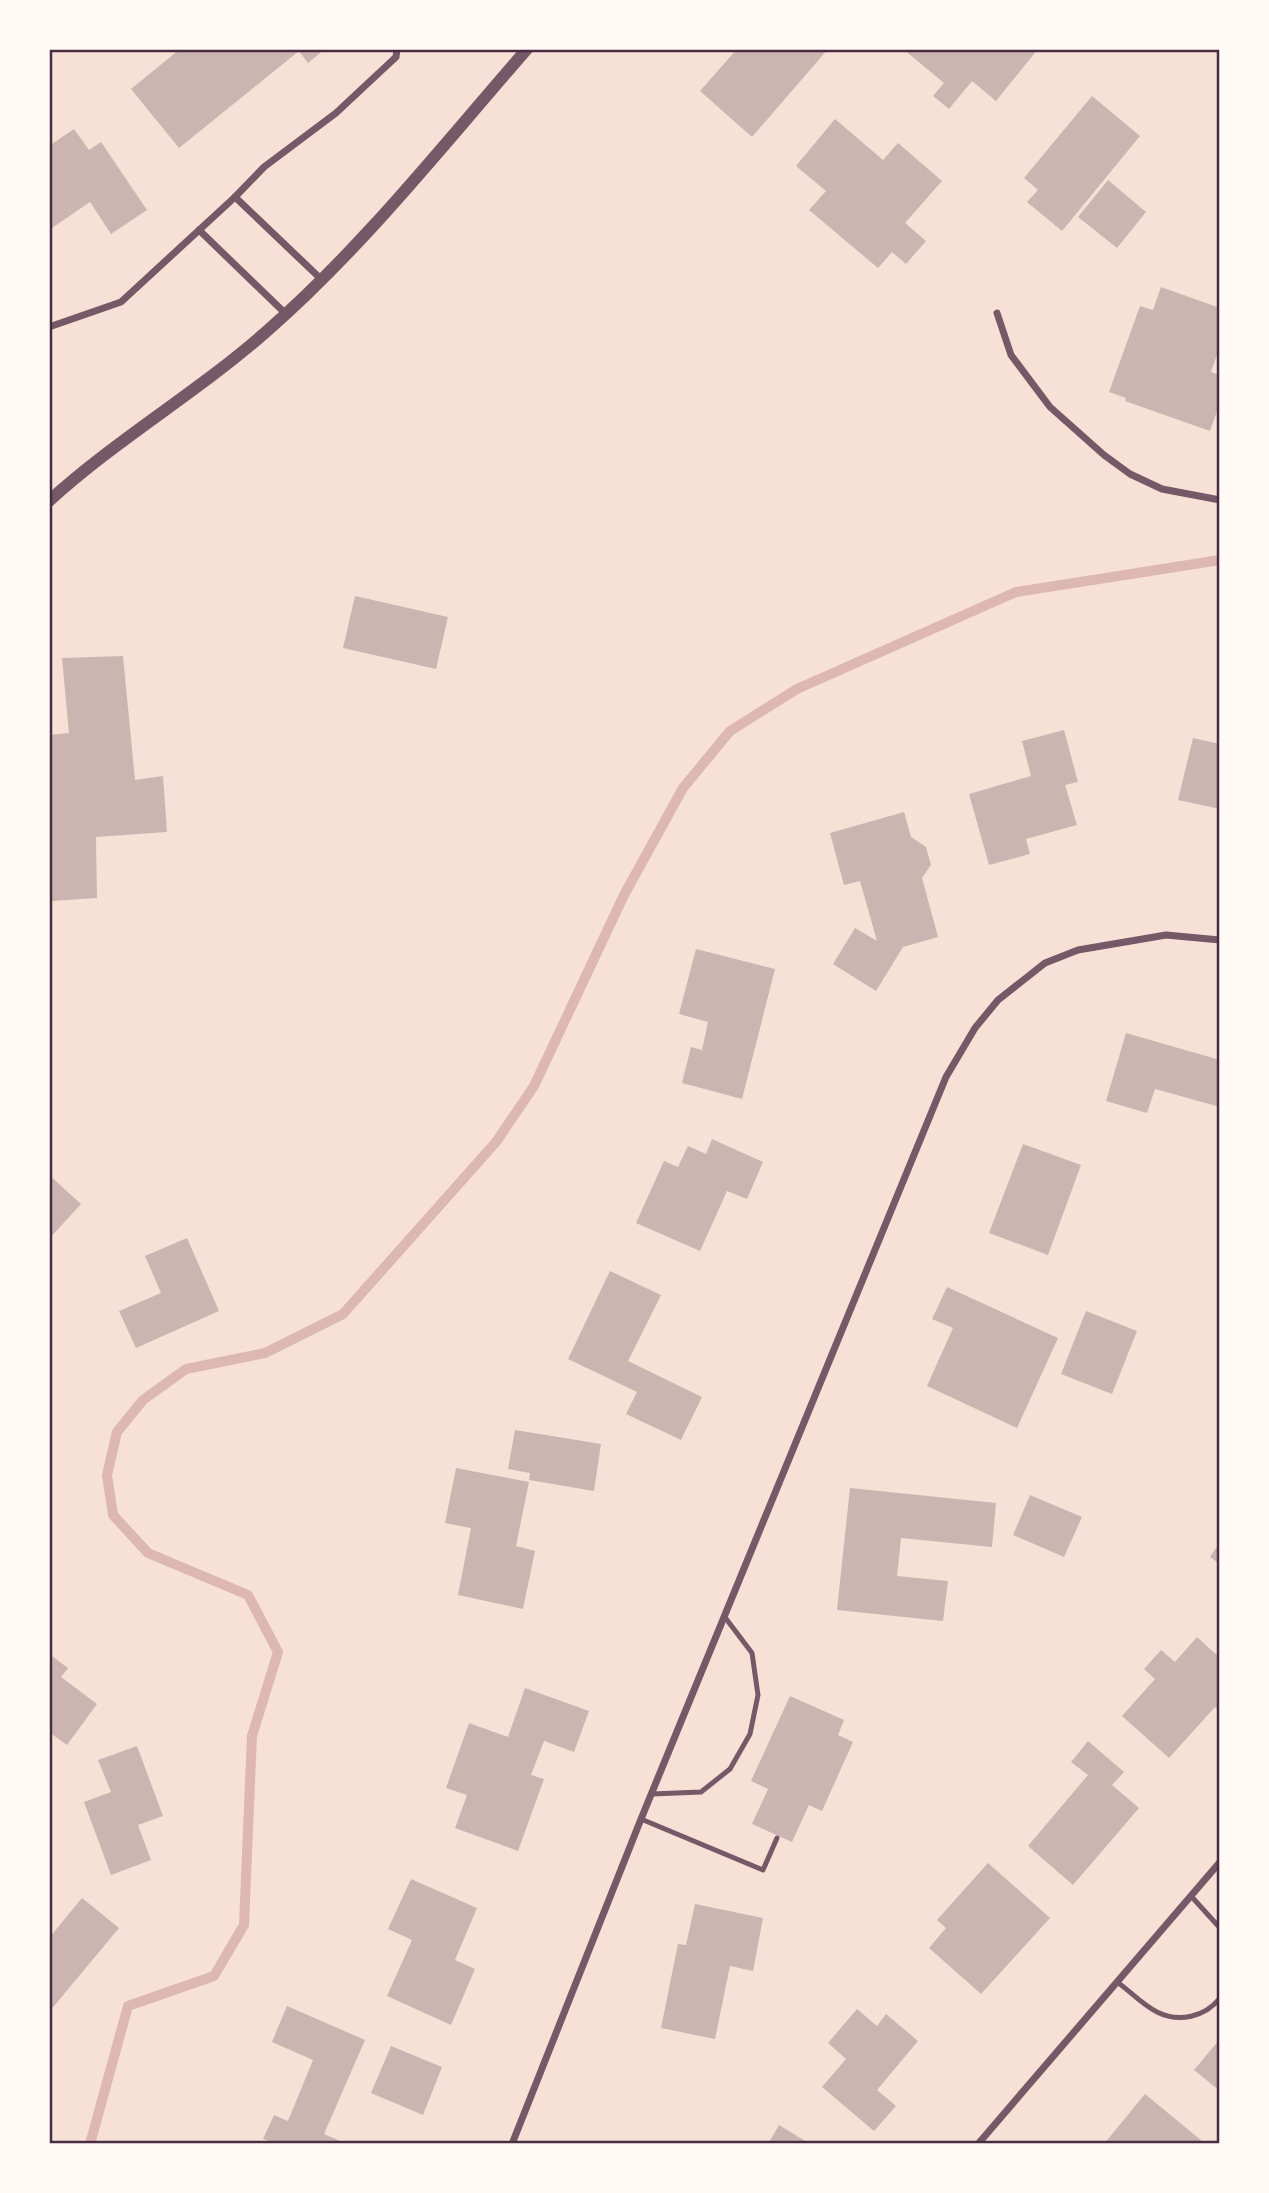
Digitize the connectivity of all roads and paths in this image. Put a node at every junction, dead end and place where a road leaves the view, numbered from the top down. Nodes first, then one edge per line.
1 (397, 49) edge
2 (527, 49) edge
3 (235, 197) junction
4 (199, 230) junction
5 (323, 281) junction
6 (998, 313) dead end
7 (286, 314) junction
8 (49, 327) edge
9 (1220, 500) edge
10 (49, 501) edge
11 (1220, 940) edge
12 (724, 1616) junction
13 (652, 1794) junction
14 (641, 1819) junction
15 (777, 1838) dead end
16 (1220, 1862) edge
17 (1191, 1896) junction
18 (1220, 1928) edge
19 (1117, 1982) junction
20 (1220, 1998) edge
21 (512, 2144) edge
22 (978, 2144) edge

1 - 3 street
2 - 5 street
3 - 4 street
3 - 5 street
4 - 7 street
4 - 8 street
5 - 7 street
6 - 9 street
7 - 10 street
11 - 12 street
12 - 13 street
12 - 13 lane
13 - 14 street
14 - 15 lane
14 - 21 street
16 - 17 street
17 - 18 lane
17 - 19 street
19 - 20 lane
19 - 22 street

